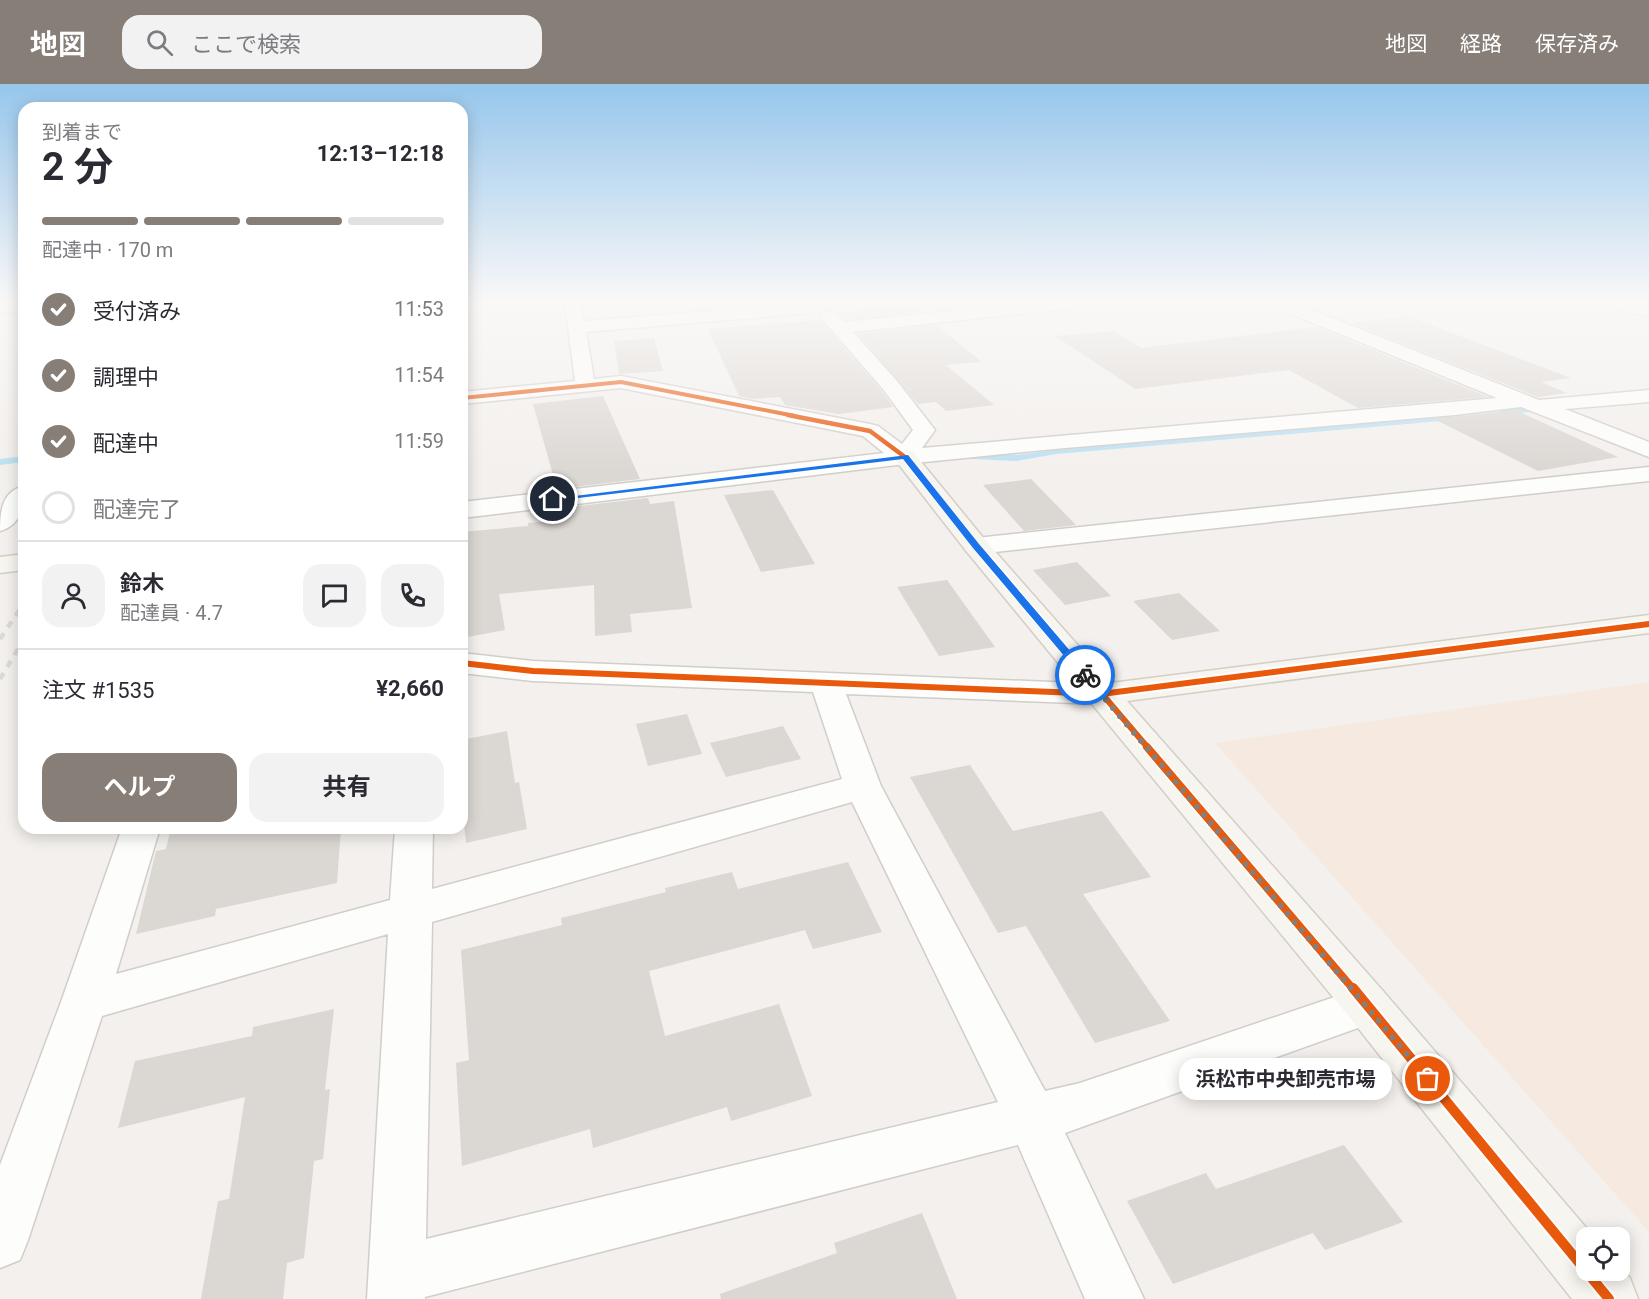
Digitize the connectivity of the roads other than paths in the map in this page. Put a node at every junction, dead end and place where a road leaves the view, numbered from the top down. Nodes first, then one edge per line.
1 (582, 360) edge
2 (867, 360) edge
3 (1420, 360) edge
4 (585, 384) junction
5 (1649, 396) edge
6 (468, 397) edge
7 (1527, 403) junction
8 (1649, 450) edge
9 (905, 457) junction
10 (1649, 474) edge
11 (18, 500) edge
12 (468, 509) edge
13 (0, 523) edge
14 (976, 546) junction
15 (18, 562) edge
16 (0, 564) edge
17 (1649, 624) edge
18 (468, 664) edge
19 (826, 683) junction
20 (1101, 694) junction
21 (863, 786) junction
22 (139, 834) edge
23 (414, 834) edge
24 (411, 912) junction
25 (84, 1002) junction
26 (1367, 1005) junction
27 (1032, 1118) junction
28 (0, 1240) edge
29 (397, 1287) edge
30 (1116, 1299) edge
31 (1609, 1299) edge

1 - 4 street
2 - 9 street
3 - 7 street
4 - 6 street
4 - 9 street
5 - 7 street
7 - 8 street
7 - 9 street
9 - 12 street
9 - 14 street
10 - 14 street
11 - 13 street
14 - 20 street
15 - 16 street
17 - 20 street
18 - 19 street
19 - 20 street
19 - 21 street
20 - 26 street
21 - 24 street
21 - 27 street
22 - 25 street
23 - 24 street
24 - 25 street
24 - 29 street
25 - 28 street
26 - 27 street
26 - 31 street
27 - 29 street
27 - 30 street

